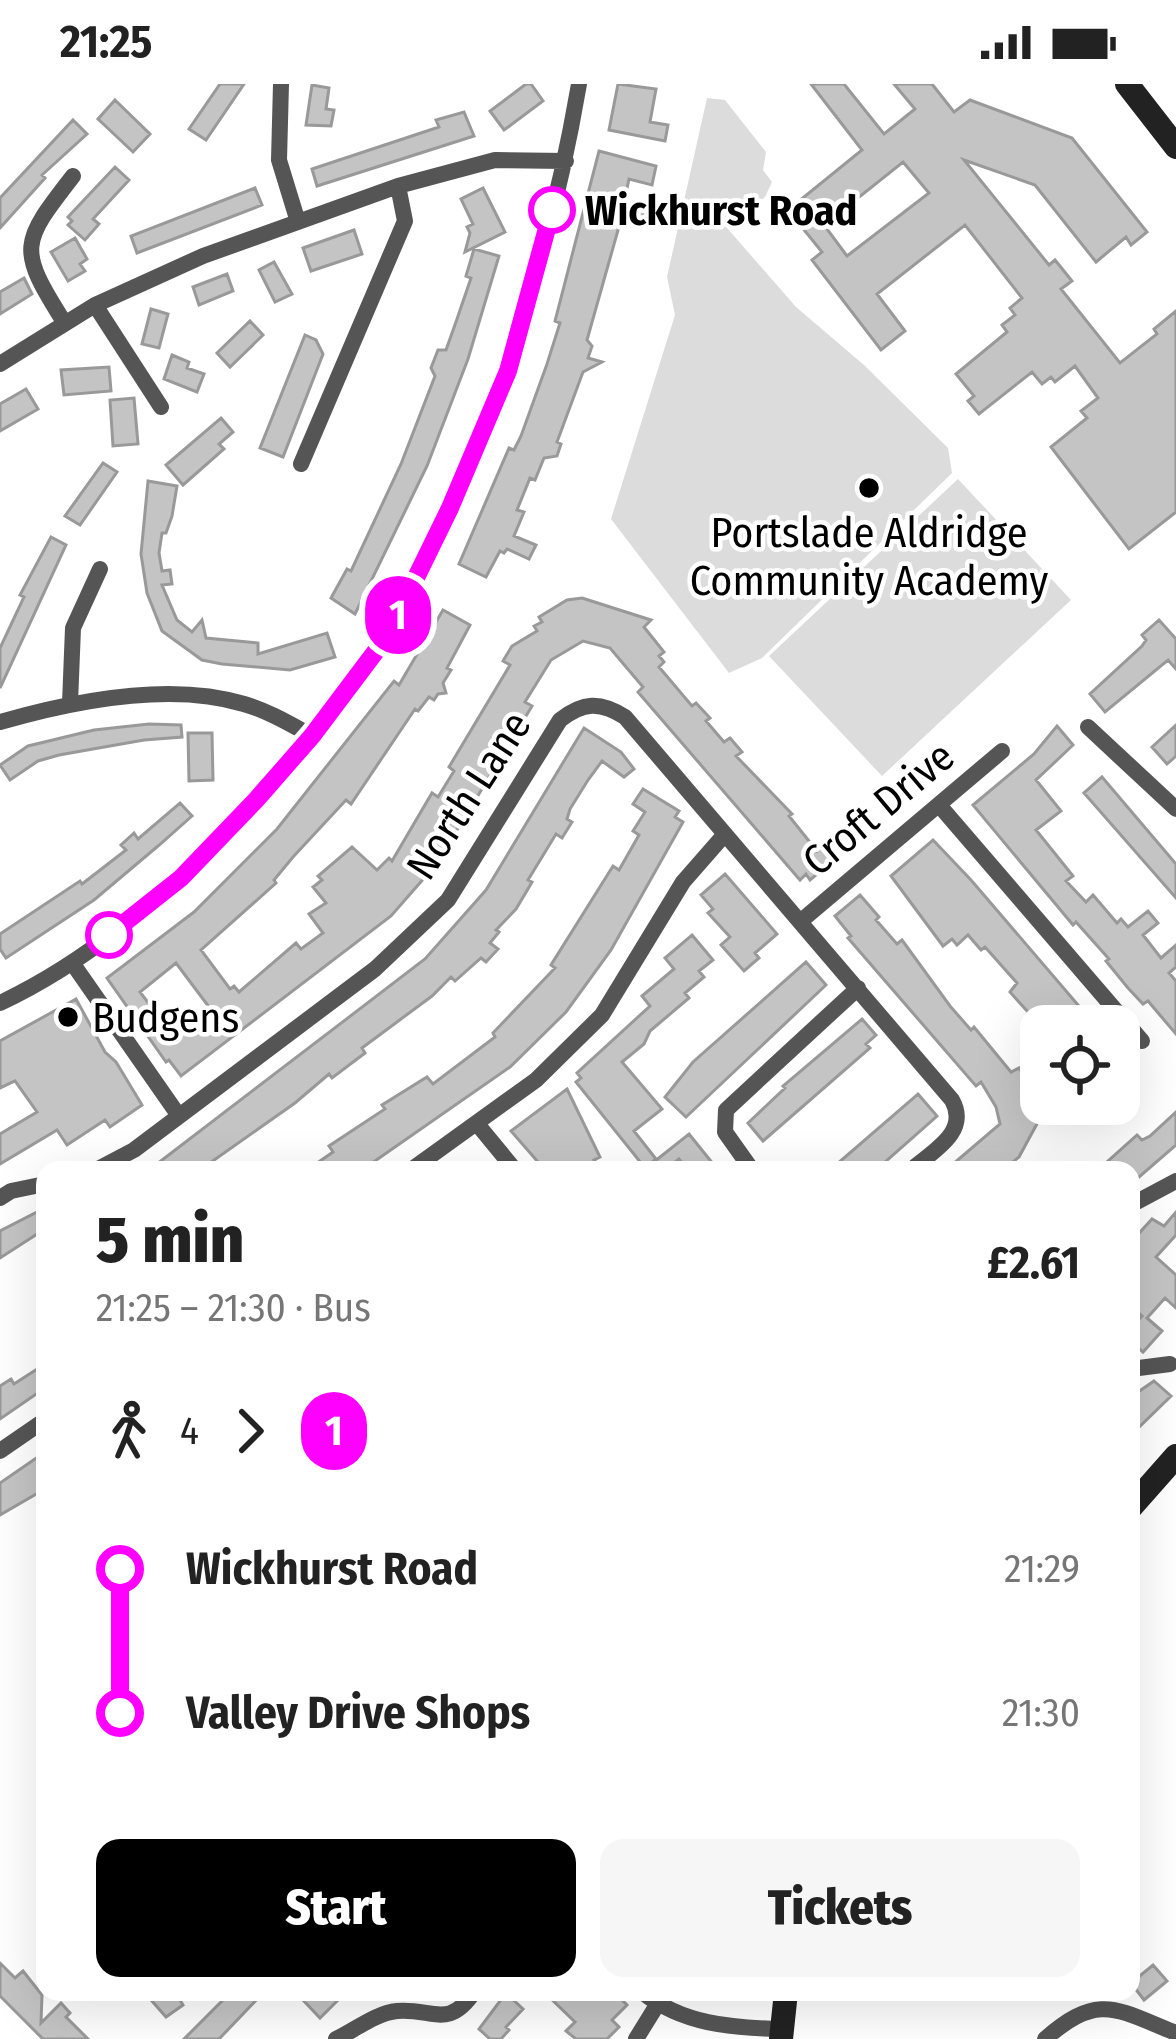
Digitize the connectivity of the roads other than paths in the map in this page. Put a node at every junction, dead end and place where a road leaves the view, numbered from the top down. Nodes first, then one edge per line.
1 (280, 84) edge
2 (579, 84) edge
3 (1127, 84) edge
4 (1176, 147) edge
5 (566, 160) junction
6 (73, 176) dead end
7 (398, 186) junction
8 (298, 222) junction
9 (95, 305) junction
10 (64, 322) junction
11 (0, 364) edge
12 (161, 407) dead end
13 (301, 464) dead end
14 (100, 569) dead end
15 (70, 703) junction
16 (0, 722) edge
17 (1088, 727) dead end
18 (312, 736) junction
19 (1002, 751) dead end
20 (1173, 800) edge
21 (939, 805) junction
22 (725, 834) junction
23 (801, 921) junction
24 (73, 964) junction
25 (857, 988) junction
26 (0, 1003) edge
27 (1142, 1041) dead end
28 (179, 1116) junction
29 (478, 1125) junction
30 (113, 1161) edge
31 (424, 1161) edge
32 (508, 1161) edge
33 (746, 1161) edge
34 (921, 1161) edge
35 (1176, 1181) edge
36 (36, 1186) edge
37 (0, 1198) edge
38 (1140, 1200) edge
39 (1170, 1364) dead end
40 (1140, 1368) edge
41 (36, 1426) edge
42 (0, 1451) edge
43 (1176, 1456) edge
44 (1140, 1497) edge
45 (468, 2001) edge
46 (652, 2001) edge
47 (785, 2001) edge
48 (657, 2005) junction
49 (1176, 2033) edge
50 (781, 2034) edge
51 (336, 2039) edge
52 (636, 2039) edge
53 (1045, 2039) edge

1 - 8 street
2 - 5 street
3 - 4 street
5 - 7 street
5 - 18 street
6 - 10 street
7 - 8 street
7 - 13 street
8 - 9 street
9 - 10 street
9 - 12 street
10 - 11 street
14 - 15 street
15 - 16 street
15 - 18 street
17 - 20 street
18 - 24 street
19 - 21 street, Croft Drive
21 - 23 street, Croft Drive
21 - 27 street
22 - 23 street, North Lane
22 - 28 street, North Lane
22 - 29 street
23 - 25 street, North Lane
24 - 26 street
24 - 28 street
25 - 33 street
25 - 34 street, North Lane
28 - 30 street, North Lane
29 - 31 street
29 - 32 street
35 - 38 street
36 - 37 street
39 - 40 street
41 - 42 street
43 - 44 street
45 - 51 street
46 - 48 street
47 - 50 street
48 - 50 street
48 - 52 street
49 - 53 street

